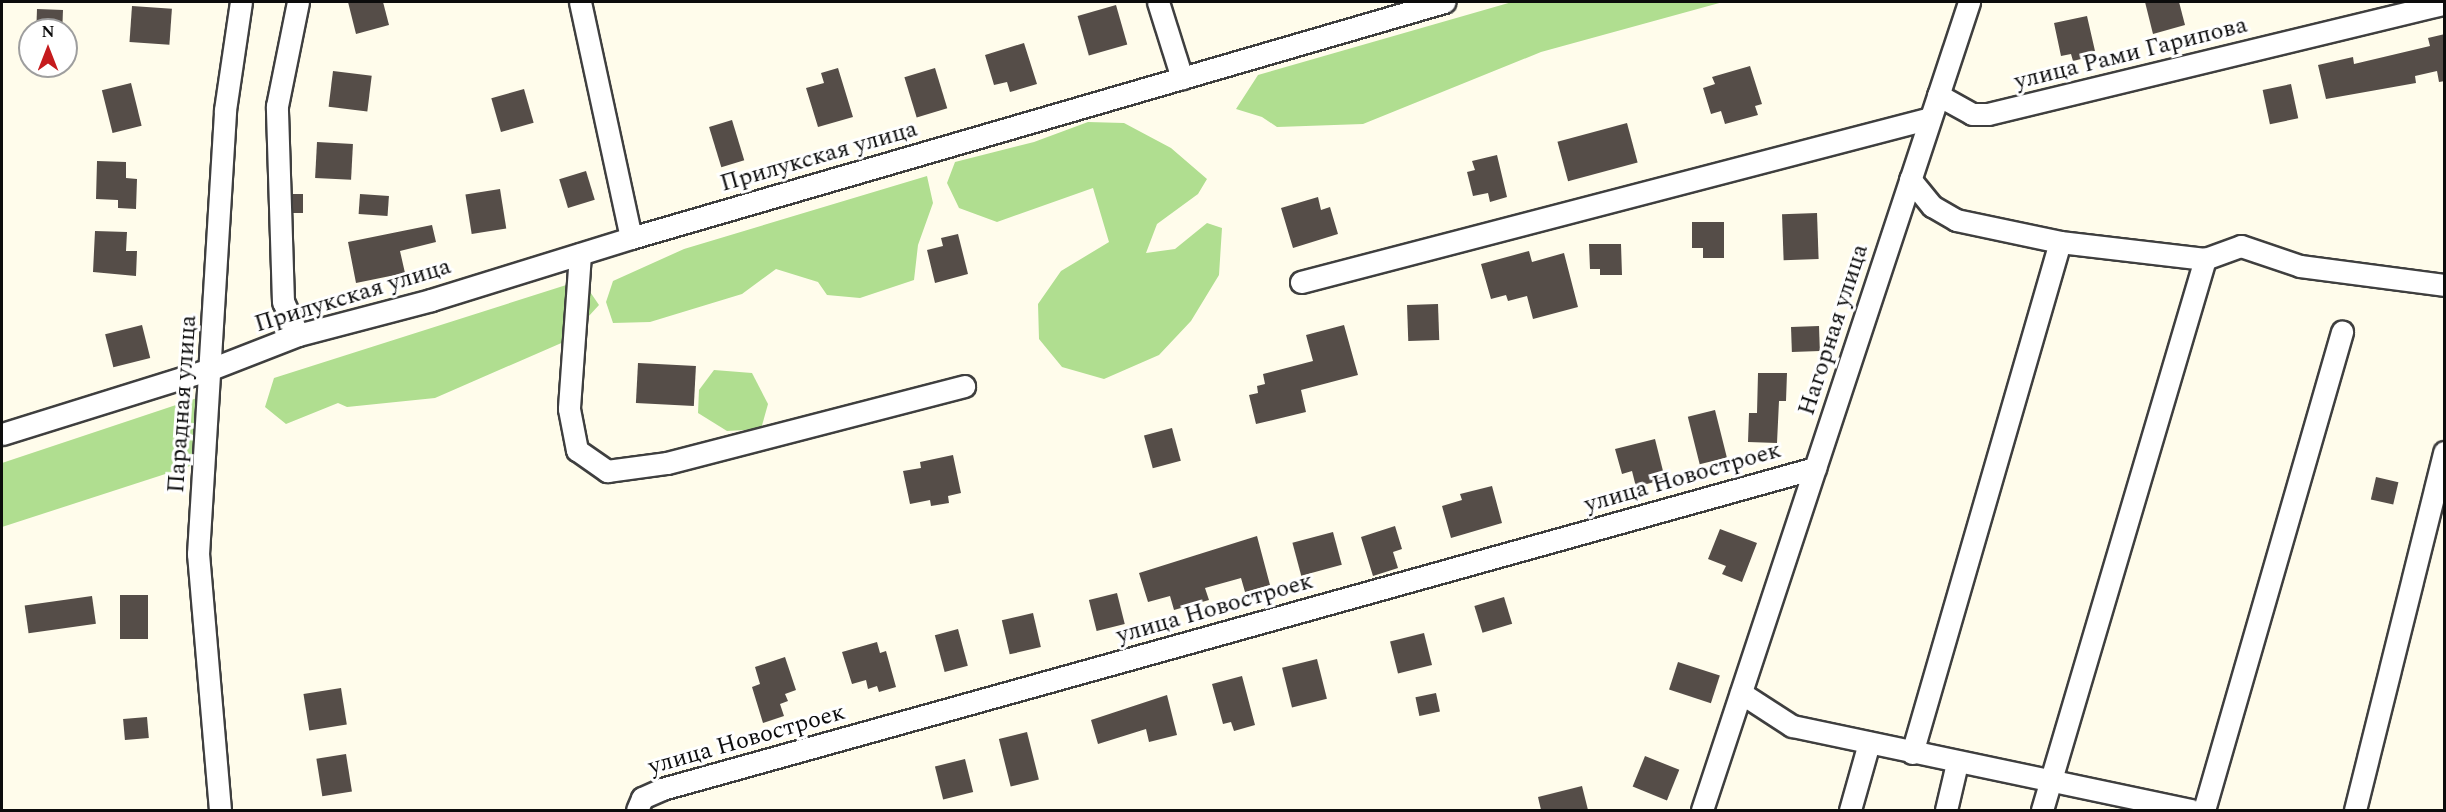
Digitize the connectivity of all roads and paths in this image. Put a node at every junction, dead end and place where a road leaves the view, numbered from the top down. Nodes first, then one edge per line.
1 (241, 2) edge
2 (298, 2) edge
3 (580, 2) edge
4 (1158, 2) edge
5 (1443, 2) edge
6 (1969, 2) edge
7 (2445, 4) edge
8 (1182, 78) junction
9 (1938, 95) junction
10 (1930, 118) junction
11 (1910, 178) junction
12 (631, 238) junction
13 (2060, 242) junction
14 (580, 254) junction
15 (2205, 259) junction
16 (1301, 282) dead end
17 (2445, 285) edge
18 (2342, 332) dead end
19 (298, 335) junction
20 (211, 369) junction
21 (964, 386) dead end
22 (2, 434) edge
23 (2445, 452) edge
24 (1815, 468) junction
25 (1741, 693) junction
26 (1869, 743) junction
27 (1912, 753) junction
28 (1957, 763) junction
29 (2049, 781) junction
30 (2154, 807) edge
31 (220, 810) edge
32 (637, 810) edge
33 (1702, 810) edge
34 (1851, 810) edge
35 (1946, 810) edge
36 (2042, 810) edge
37 (2191, 810) edge
38 (2205, 810) edge
39 (2355, 810) edge

1 - 20 street, Парадная улица
2 - 19 street
3 - 12 street
4 - 8 street
5 - 8 street, Прилукская улица
6 - 9 street, Нагорная улица
7 - 9 street, улица Рами Гарипова
8 - 12 street, Прилукская улица
9 - 10 street, Нагорная улица
10 - 11 street, Нагорная улица
10 - 16 street
11 - 13 street
11 - 24 street, Нагорная улица
12 - 14 street, Прилукская улица
13 - 15 street
13 - 27 street
14 - 19 street, Прилукская улица
14 - 21 street
15 - 17 street
15 - 29 street
18 - 38 street
19 - 20 street, Прилукская улица
20 - 22 street, Прилукская улица
20 - 31 street, Парадная улица
23 - 39 street
24 - 25 street, Нагорная улица
24 - 32 street, улица Новостроек
25 - 26 street
25 - 33 street, Нагорная улица
26 - 27 street
26 - 34 street
27 - 28 street
28 - 29 street
28 - 35 street
29 - 30 street
29 - 36 street
30 - 37 street

